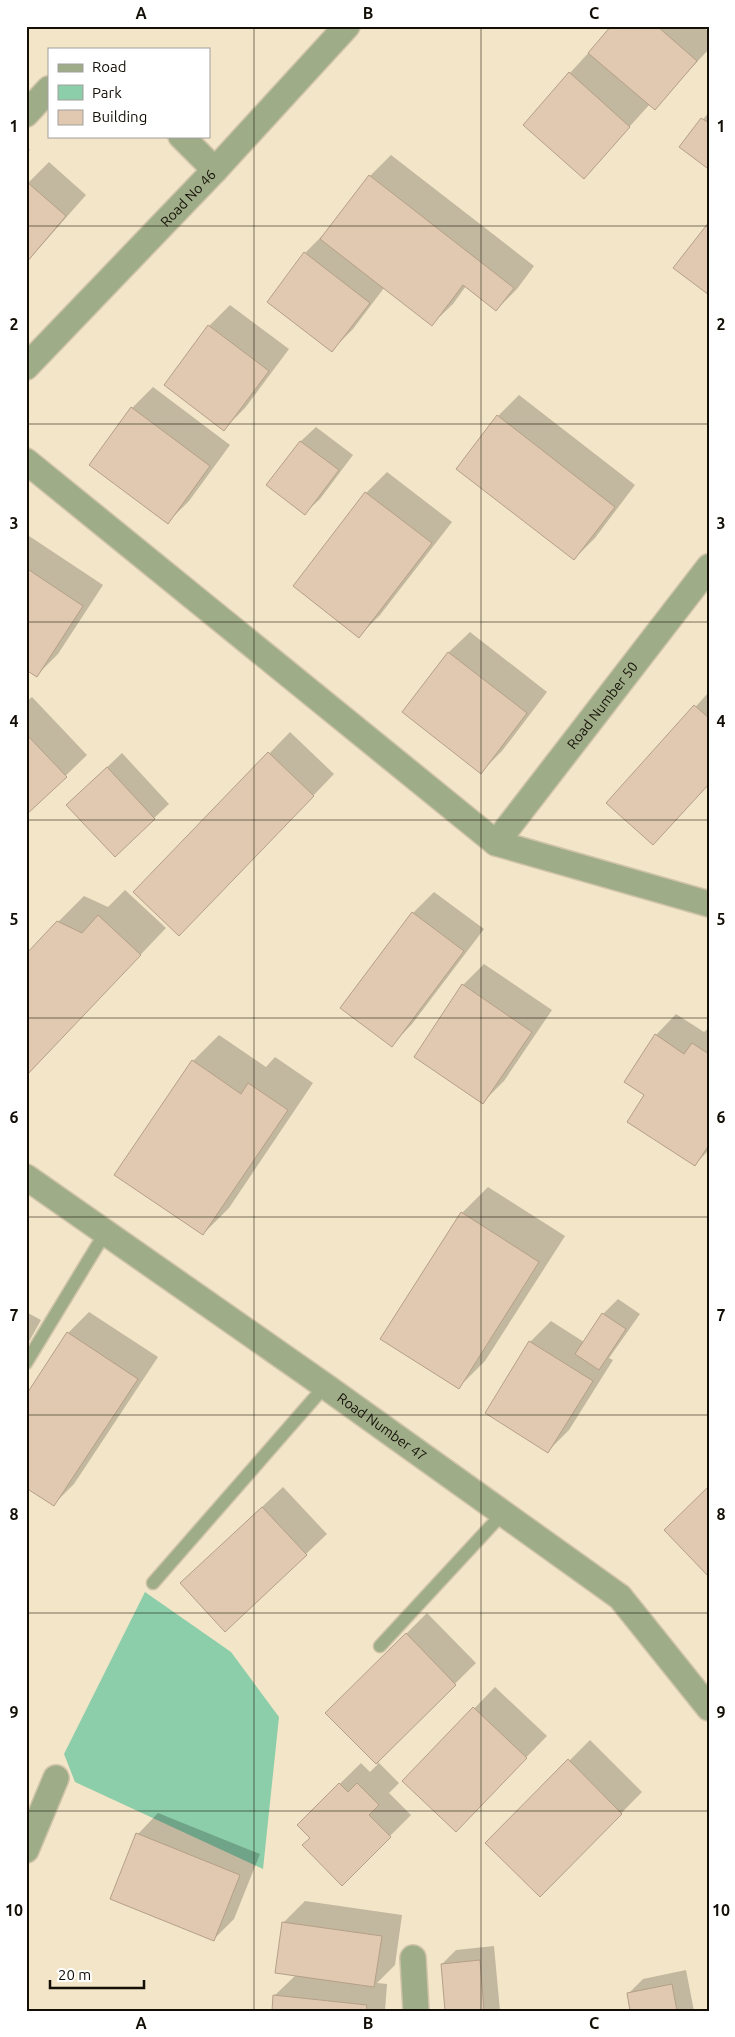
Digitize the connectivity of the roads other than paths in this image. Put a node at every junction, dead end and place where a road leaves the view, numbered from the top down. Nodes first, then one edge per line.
1 (347, 26) edge
2 (48, 90) edge
3 (26, 114) edge
4 (184, 138) edge
5 (215, 170) junction
6 (26, 368) edge
7 (26, 461) edge
8 (709, 568) edge
9 (496, 843) junction
10 (709, 904) edge
11 (26, 1177) edge
12 (105, 1232) junction
13 (26, 1363) edge
14 (325, 1386) junction
15 (503, 1512) junction
16 (153, 1583) dead end
17 (380, 1646) dead end
18 (709, 1708) edge
19 (56, 1778) dead end
20 (26, 1850) edge
21 (413, 1958) dead end
22 (416, 2011) edge

1 - 5 street, Road No 46
2 - 3 street
4 - 5 street
5 - 6 street, Road No 46
7 - 9 street
8 - 9 street, Road Number 50
9 - 10 street
11 - 12 street, Road Number 47
12 - 13 lane
12 - 14 street, Road Number 47
14 - 15 street, Road Number 47
14 - 16 lane
15 - 17 lane
15 - 18 street, Road Number 47
19 - 20 street
21 - 22 street

